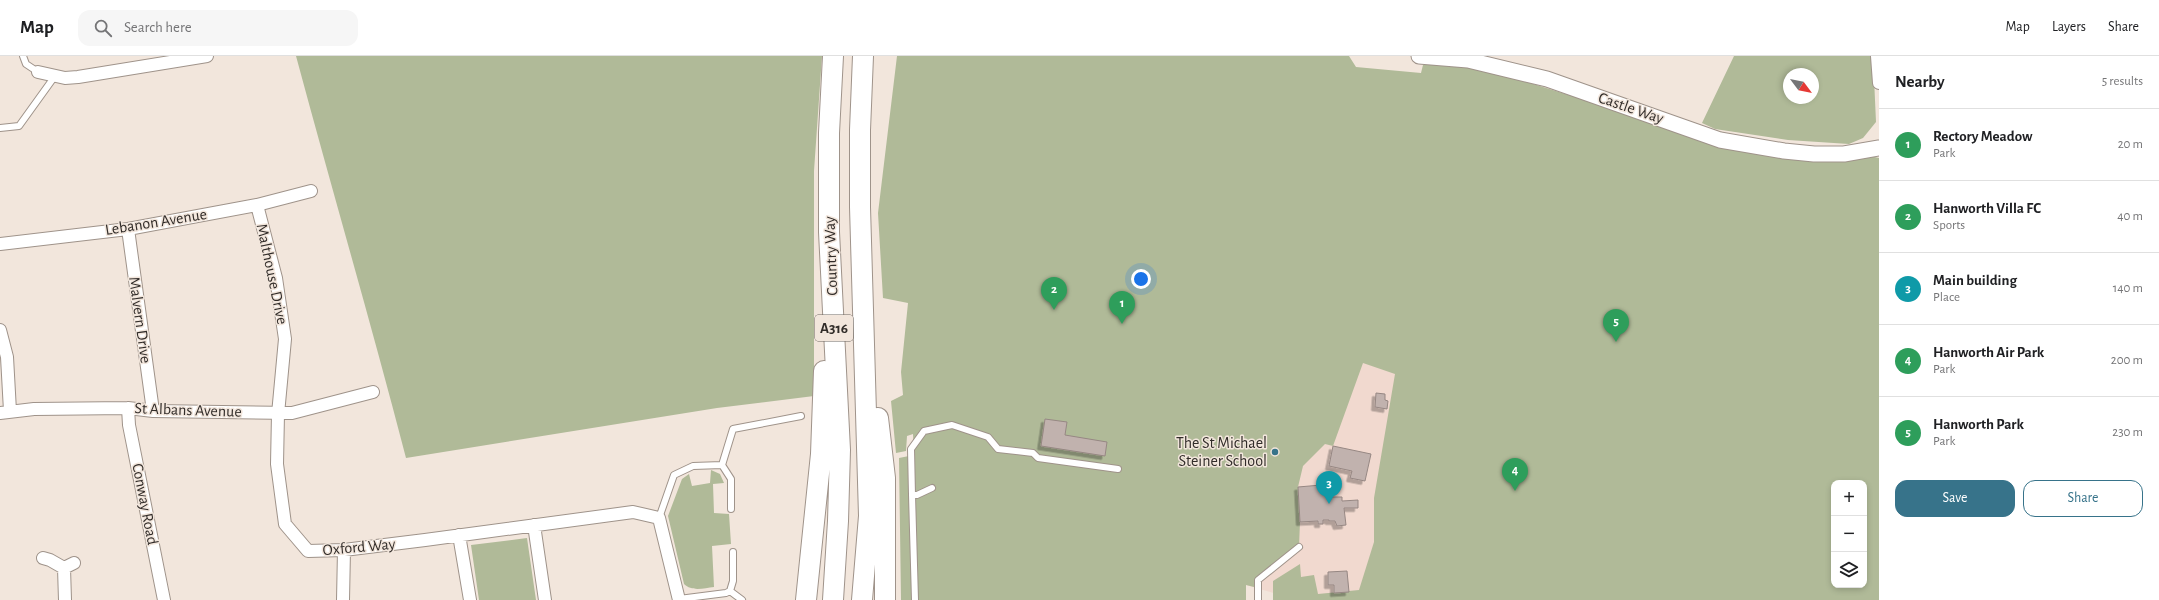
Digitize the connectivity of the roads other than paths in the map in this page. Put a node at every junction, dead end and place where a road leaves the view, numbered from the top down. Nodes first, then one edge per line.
1 (23, 56) edge
2 (207, 56) edge
3 (833, 56) edge
4 (863, 56) edge
5 (1419, 56) edge
6 (1877, 56) edge
7 (1469, 58) edge
8 (38, 72) joint
9 (55, 76) junction
10 (1879, 83) edge
11 (0, 128) edge
12 (1879, 148) edge
13 (311, 191) dead end
14 (257, 205) junction
15 (128, 229) junction
16 (829, 232) junction
17 (0, 244) edge
18 (864, 287) junction
19 (0, 330) edge
20 (3, 356) edge
21 (373, 392) dead end
22 (128, 408) junction
23 (153, 410) junction
24 (5, 412) edge
25 (278, 414) junction
26 (800, 416) dead end
27 (722, 465) junction
28 (1118, 469) dead end
29 (932, 488) dead end
30 (912, 495) junction
31 (731, 509) dead end
32 (659, 518) junction
33 (534, 525) junction
34 (458, 535) junction
35 (1299, 547) dead end
36 (344, 550) junction
37 (733, 552) dead end
38 (44, 558) dead end
39 (730, 591) junction
40 (65, 600) edge
41 (164, 600) edge
42 (343, 600) edge
43 (470, 600) edge
44 (546, 600) edge
45 (679, 600) edge
46 (742, 600) edge
47 (806, 600) edge
48 (833, 600) edge
49 (862, 600) edge
50 (885, 600) edge
51 (916, 600) edge
52 (1258, 600) edge

1 - 8 lane
2 - 9 street
3 - 16 highway, Country Way / A316
4 - 18 highway, Country Way / A316
5 - 7 street, Castle Way
6 - 10 street
7 - 12 street, Castle Way
8 - 9 street
9 - 11 lane
13 - 14 street, Lebanon Avenue
14 - 15 street, Lebanon Avenue
14 - 25 street, Malthouse Drive
15 - 17 street, Lebanon Avenue
15 - 23 street, Malvern Drive
16 - 47 highway
16 - 48 highway, Country Way / A316
18 - 49 highway, Country Way / A316
18 - 50 highway
19 - 20 street
20 - 24 street
21 - 25 street, St Albans Avenue
22 - 23 street, St Albans Avenue
22 - 24 street, St Albans Avenue
22 - 41 street, Conway Road
23 - 25 street, St Albans Avenue
25 - 36 street, Oxford Way
26 - 27 lane
27 - 31 lane
27 - 32 lane
28 - 30 lane
29 - 30 lane
30 - 51 lane
32 - 33 street, Oxford Way
32 - 45 street
33 - 34 street, Oxford Way
33 - 44 street
34 - 36 street, Oxford Way
34 - 43 street
35 - 52 lane
36 - 42 street
37 - 39 lane
38 - 40 street
39 - 45 lane
39 - 46 lane

